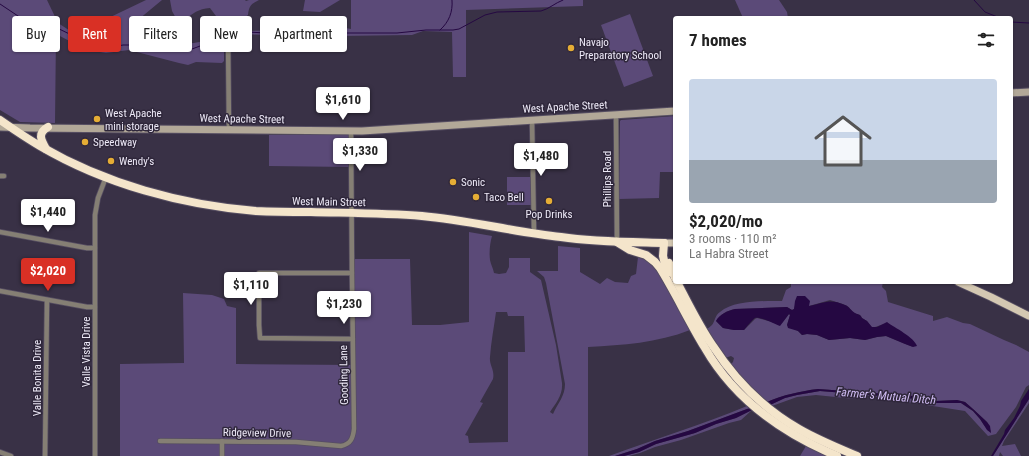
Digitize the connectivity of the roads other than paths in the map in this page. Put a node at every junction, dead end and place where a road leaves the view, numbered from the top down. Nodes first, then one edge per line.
1 (228, 52) edge
2 (1029, 92) edge
3 (1013, 93) edge
4 (673, 112) edge
5 (616, 115) junction
6 (0, 120) edge
7 (532, 120) junction
8 (0, 127) edge
9 (10, 127) junction
10 (48, 127) junction
11 (229, 129) junction
12 (351, 131) junction
13 (47, 150) junction
14 (106, 177) junction
15 (352, 213) junction
16 (0, 232) edge
17 (534, 233) junction
18 (617, 242) junction
19 (664, 243) junction
20 (673, 243) edge
21 (95, 248) junction
22 (673, 273) edge
23 (352, 274) junction
24 (673, 283) edge
25 (673, 284) edge
26 (678, 284) edge
27 (962, 284) edge
28 (0, 291) edge
29 (678, 291) junction
30 (47, 300) junction
31 (95, 307) junction
32 (1029, 316) edge
33 (353, 340) junction
34 (352, 440) joint
35 (160, 441) dead end
36 (222, 441) junction
37 (0, 452) edge
38 (11, 456) edge
39 (46, 456) edge
40 (95, 456) edge
41 (222, 456) edge
42 (837, 456) edge
43 (857, 456) edge

1 - 11 street
2 - 3 main road
4 - 5 main road, West Apache Street
5 - 7 main road, West Apache Street
5 - 18 street, Phillips Road
6 - 9 highway, West Main Street
7 - 12 main road, West Apache Street
7 - 17 street
8 - 9 main road, West Apache Street
9 - 10 main road, West Apache Street
9 - 13 highway, West Main Street
10 - 11 main road, West Apache Street
10 - 13 highway
11 - 12 main road, West Apache Street
12 - 15 street, Gooding Lane
13 - 14 highway, West Main Street
14 - 15 highway, West Main Street
14 - 21 street, Valle Vista Drive
15 - 17 highway, West Main Street
15 - 23 street, Gooding Lane
16 - 21 street
17 - 18 highway, West Main Street
18 - 19 highway, West Main Street
18 - 29 highway
19 - 20 main road, West Main Street
19 - 22 highway
19 - 24 highway
21 - 31 street, Valle Vista Drive
23 - 33 street, Gooding Lane
23 - 33 street
25 - 29 highway
26 - 29 highway
27 - 32 main road
28 - 30 street
29 - 42 highway
29 - 43 highway
30 - 31 street
30 - 39 street, Valle Bonita Drive
31 - 40 street, Valle Vista Drive
33 - 34 street, Gooding Lane
34 - 36 street, Ridgeview Drive
35 - 36 street, Ridgeview Drive
36 - 41 street
37 - 38 street

